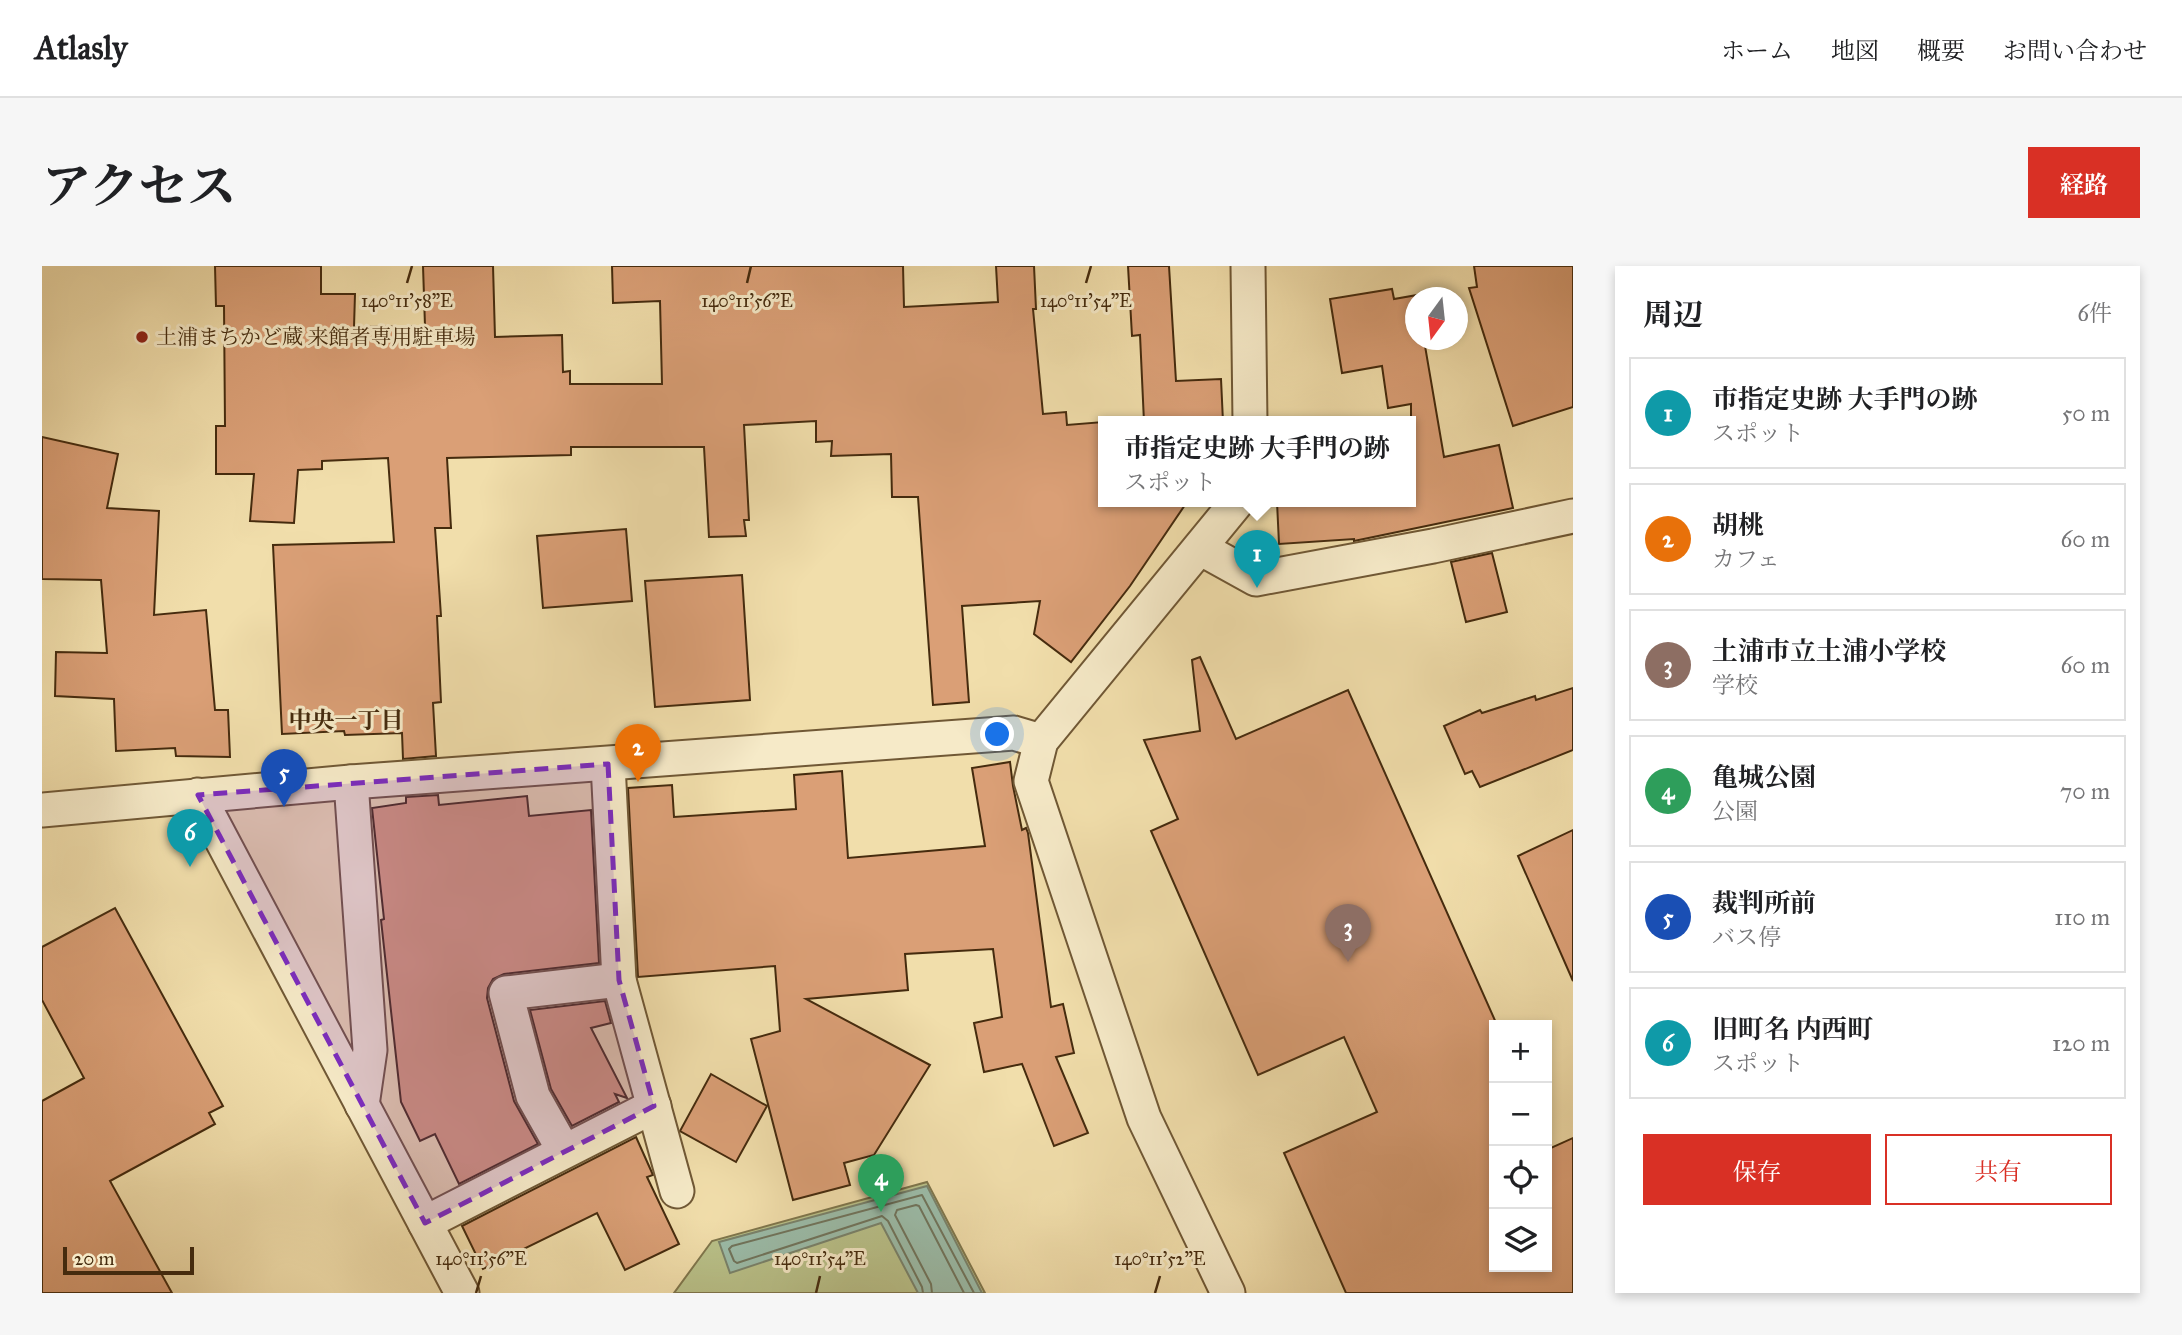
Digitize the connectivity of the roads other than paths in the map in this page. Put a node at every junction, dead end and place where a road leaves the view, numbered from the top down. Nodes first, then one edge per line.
1 (1248, 266) edge
2 (1250, 416) edge
3 (1233, 507) edge
4 (1573, 516) edge
5 (1200, 548) junction
6 (1041, 741) junction
7 (608, 764) junction
8 (351, 782) junction
9 (198, 795) junction
10 (42, 810) edge
11 (619, 980) junction
12 (362, 1105) junction
13 (654, 1106) junction
14 (565, 1151) junction
15 (677, 1191) dead end
16 (425, 1223) junction
17 (462, 1293) edge
18 (1228, 1293) edge

1 - 2 street
3 - 5 street
4 - 5 street
5 - 6 street
6 - 7 street
6 - 18 street
7 - 8 street
7 - 11 street
8 - 9 street
8 - 12 street
9 - 10 street
9 - 12 street
11 - 13 street
11 - 14 street
12 - 16 street
13 - 14 street
13 - 15 street
14 - 16 street
16 - 17 street

